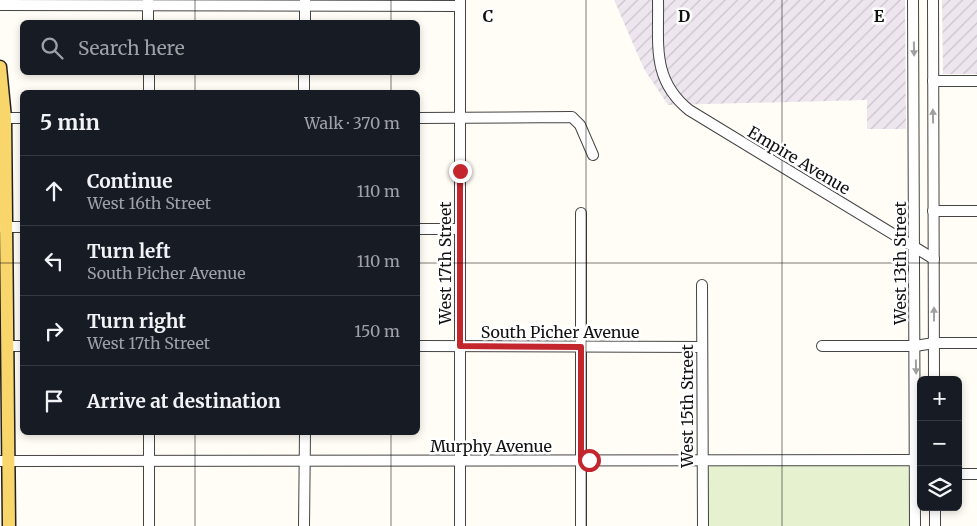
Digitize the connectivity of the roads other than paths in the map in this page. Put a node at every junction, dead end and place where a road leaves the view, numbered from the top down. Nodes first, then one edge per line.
1 (658, 0) edge
2 (913, 0) edge
3 (933, 0) edge
4 (148, 3) edge
5 (305, 3) edge
6 (460, 3) edge
7 (0, 5) edge
8 (148, 20) edge
9 (305, 20) edge
10 (0, 67) edge
11 (914, 69) junction
12 (933, 69) junction
13 (149, 75) edge
14 (304, 75) edge
15 (933, 81) junction
16 (977, 81) edge
17 (149, 90) edge
18 (304, 90) edge
19 (914, 97) junction
20 (933, 98) junction
21 (2, 118) edge
22 (20, 118) edge
23 (420, 118) edge
24 (460, 118) junction
25 (914, 146) junction
26 (933, 146) junction
27 (593, 154) dead end
28 (914, 173) junction
29 (933, 173) junction
30 (977, 211) edge
31 (581, 213) dead end
32 (933, 216) junction
33 (915, 221) junction
34 (3, 227) edge
35 (20, 227) edge
36 (420, 229) edge
37 (460, 229) junction
38 (915, 248) junction
39 (934, 259) junction
40 (915, 278) junction
41 (934, 278) junction
42 (702, 285) dead end
43 (934, 343) junction
44 (977, 343) edge
45 (7, 346) junction
46 (20, 346) edge
47 (420, 346) edge
48 (460, 346) junction
49 (822, 346) dead end
50 (915, 346) junction
51 (581, 347) junction
52 (702, 348) junction
53 (934, 376) edge
54 (917, 385) edge
55 (148, 435) edge
56 (304, 435) edge
57 (581, 460) junction
58 (4, 461) edge
59 (149, 461) junction
60 (304, 461) junction
61 (460, 461) junction
62 (703, 461) junction
63 (917, 462) edge
64 (918, 466) edge
65 (962, 474) edge
66 (977, 474) edge
67 (935, 511) edge
68 (9, 526) edge
69 (149, 526) edge
70 (304, 526) edge
71 (460, 526) edge
72 (581, 526) edge
73 (703, 526) edge
74 (915, 526) edge
75 (935, 526) edge

1 - 38 street, Empire Avenue
2 -> 11 street, West 13th Street
3 - 12 street, West 13th Street
4 - 5 street
4 - 7 street
4 - 8 street
5 - 6 street
5 - 9 street
6 - 24 street, West 17th Street
10 - 21 main road
11 - 12 street
11 - 19 street, West 13th Street
12 - 15 street, West 13th Street
13 - 17 street
14 - 18 street
15 - 16 street
15 - 20 street, West 13th Street
19 - 20 street
19 - 25 street, West 13th Street
26 -> 20 street, West 13th Street
21 - 22 street
21 - 34 main road
23 - 24 street
24 - 27 street
24 - 37 street, West 17th Street
25 - 26 street
25 - 28 street, West 13th Street
26 - 29 street, West 13th Street
28 - 29 street
28 - 33 street, West 13th Street
29 - 32 street, West 13th Street
30 - 32 street
31 - 51 street
32 - 33 street
32 - 39 street, West 13th Street
33 - 38 street, West 13th Street
34 - 35 street
34 - 45 main road
36 - 37 street
37 - 48 street, West 17th Street
38 - 39 street, Empire Avenue
38 - 40 street, West 13th Street
39 - 41 street, West 13th Street
40 - 41 street
40 - 50 street, West 13th Street
43 -> 41 street, West 13th Street
42 - 52 street, West 15th Street
43 - 44 street
43 - 50 street
43 - 53 street, West 13th Street
45 - 46 street
45 - 58 main road
47 - 48 street, South Picher Avenue
48 - 51 street, South Picher Avenue
48 - 61 street, West 17th Street
49 - 50 street
50 -> 54 street, West 13th Street
51 - 52 street, South Picher Avenue
51 - 57 street
52 - 62 street, West 15th Street
55 - 59 street
56 - 60 street
57 - 61 street, Murphy Avenue
57 - 62 street, Murphy Avenue
57 - 72 street
58 - 59 street, Murphy Avenue
58 - 68 main road
59 - 60 street, Murphy Avenue
59 - 69 street
60 - 61 street, Murphy Avenue
60 - 70 street
61 - 71 street, West 17th Street
62 - 63 street, Murphy Avenue
62 - 73 street, West 15th Street
64 - 74 street, West 13th Street
65 - 66 street
67 - 75 street

